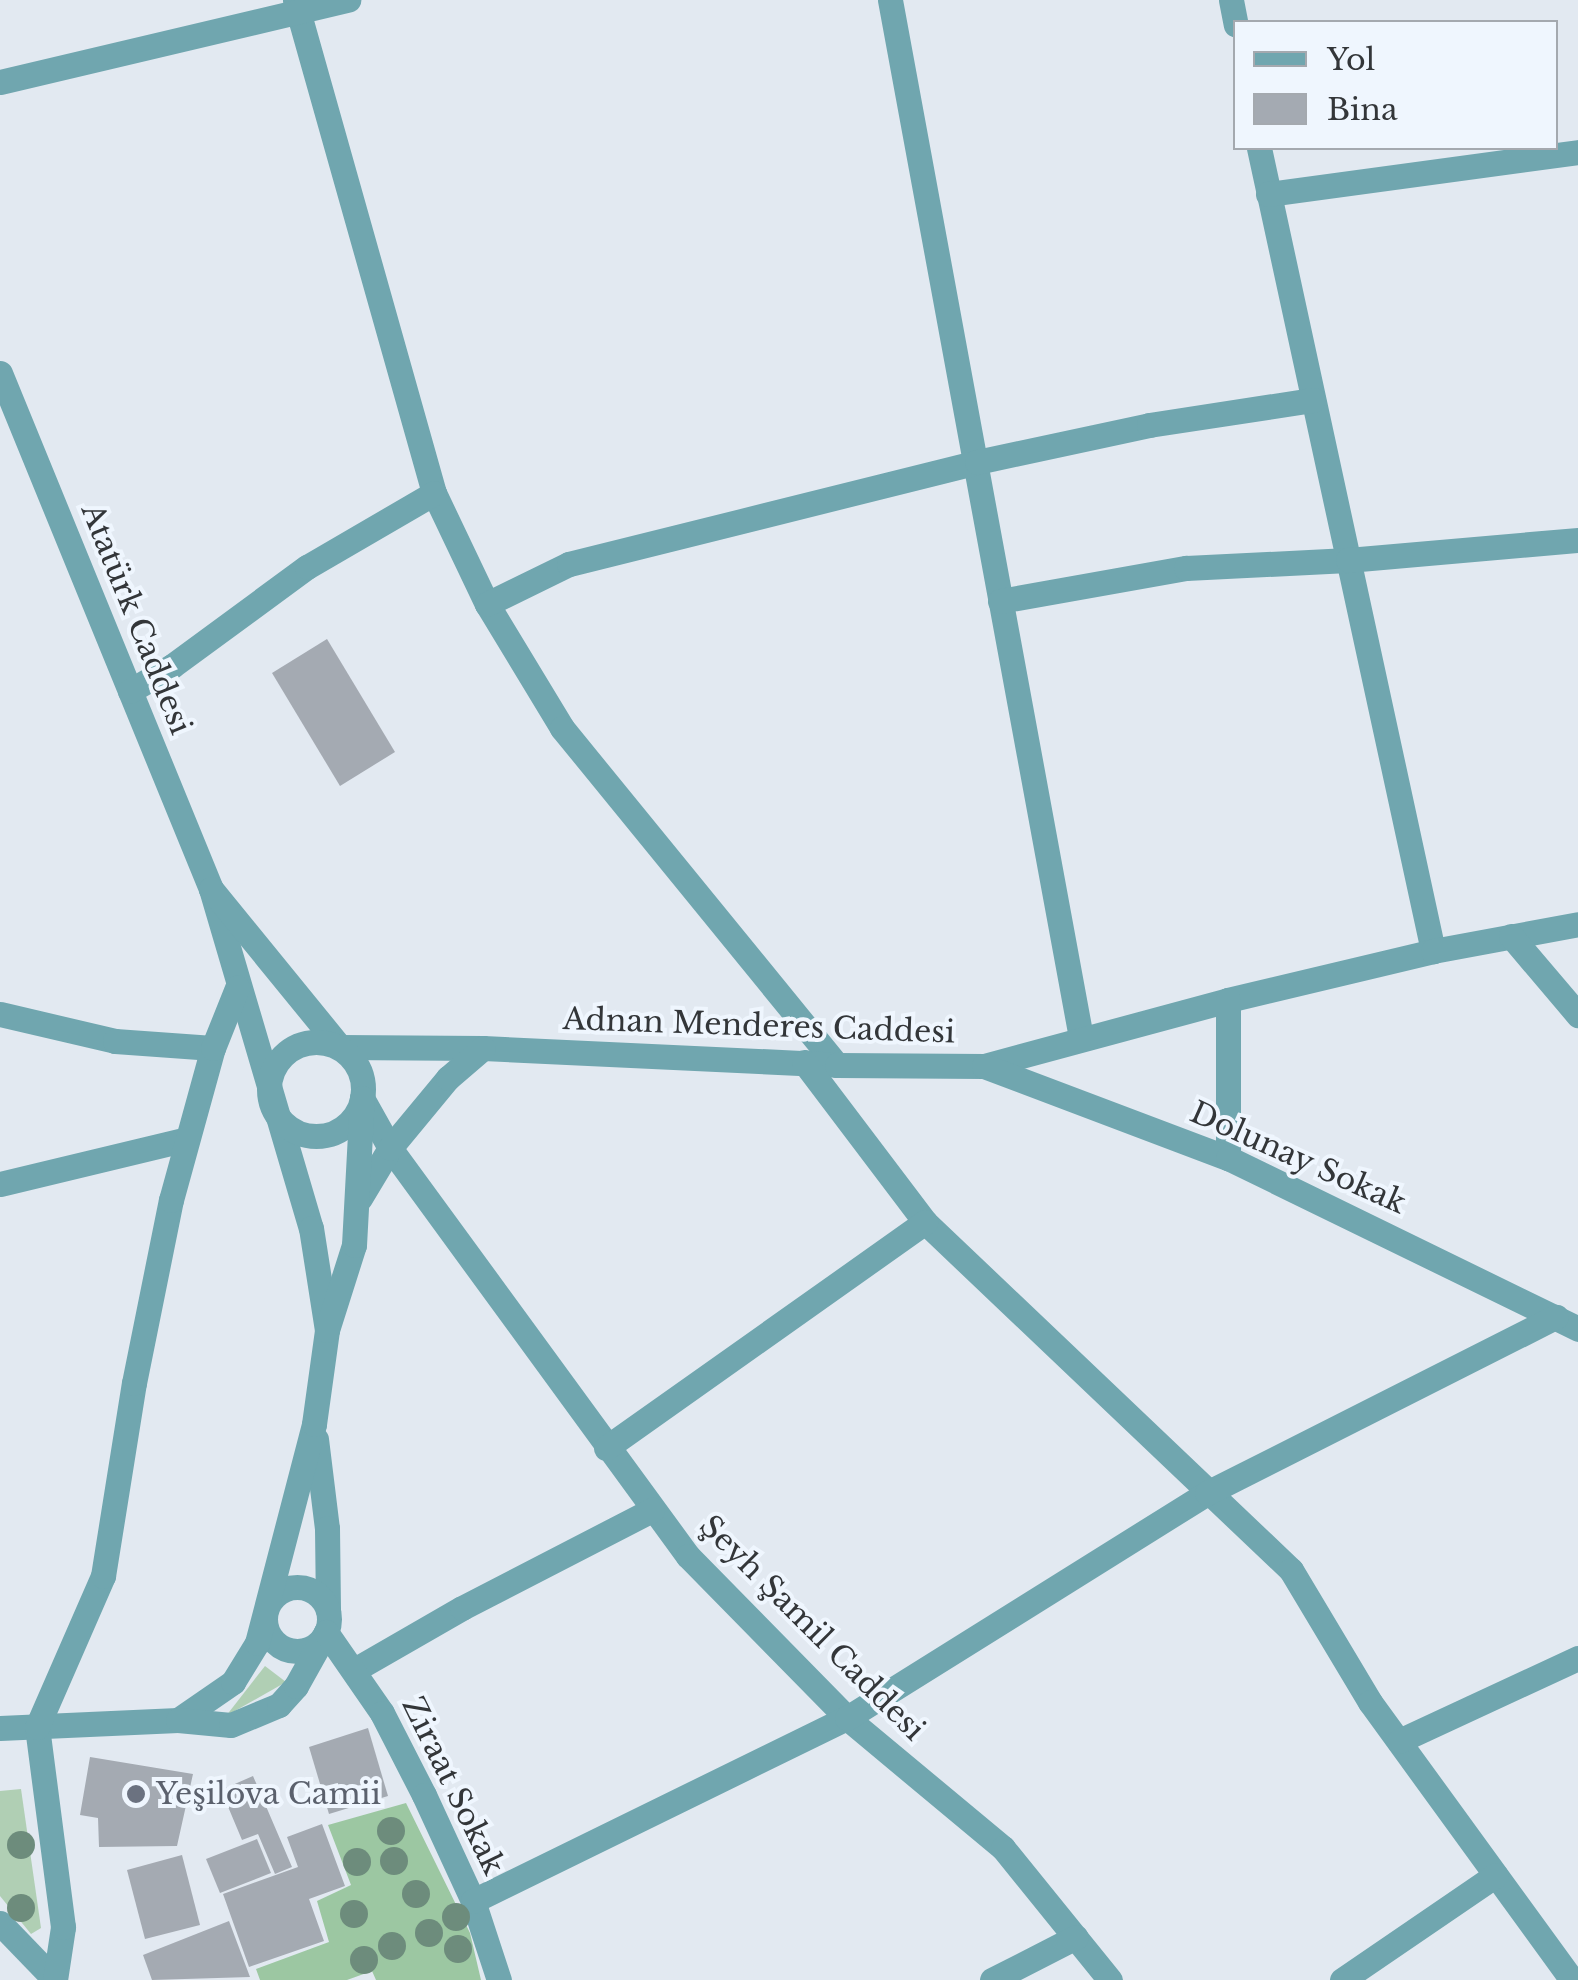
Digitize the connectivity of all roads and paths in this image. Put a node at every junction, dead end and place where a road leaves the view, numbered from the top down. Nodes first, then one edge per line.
1 (348, 0) edge
2 (890, 0) edge
3 (297, 5) edge
4 (0, 82) edge
5 (1259, 150) edge
6 (1578, 152) edge
7 (1268, 194) junction
8 (0, 373) edge
9 (1313, 400) junction
10 (977, 462) junction
11 (434, 493) junction
12 (1578, 540) edge
13 (1348, 560) junction
14 (1000, 601) junction
15 (487, 604) junction
16 (130, 691) junction
17 (211, 889) junction
18 (1578, 924) edge
19 (1511, 936) junction
20 (1433, 951) junction
21 (237, 988) junction
22 (1228, 1000) junction
23 (0, 1014) edge
24 (1578, 1015) edge
25 (1080, 1038) junction
26 (340, 1046) junction
27 (213, 1048) junction
28 (483, 1048) junction
29 (804, 1062) junction
30 (837, 1065) junction
31 (984, 1066) junction
32 (362, 1098) junction
33 (274, 1110) junction
34 (188, 1139) junction
35 (390, 1148) junction
36 (1228, 1158) junction
37 (0, 1184) edge
38 (358, 1203) junction
39 (925, 1222) junction
40 (1567, 1323) edge
41 (327, 1330) junction
42 (314, 1424) junction
43 (606, 1448) junction
44 (1207, 1493) junction
45 (652, 1510) junction
46 (265, 1611) junction
47 (328, 1621) junction
48 (1578, 1658) edge
49 (356, 1669) junction
50 (847, 1718) junction
51 (178, 1720) junction
52 (37, 1727) junction
53 (0, 1728) edge
54 (1399, 1741) junction
55 (1496, 1875) junction
56 (474, 1901) junction
57 (0, 1923) edge
58 (1076, 1937) junction
59 (54, 1980) edge
60 (499, 1980) edge
61 (992, 1980) edge
62 (1110, 1980) edge
63 (1342, 1980) edge
64 (1572, 1980) edge

1 - 3 street
2 - 10 street
3 - 4 street
3 - 11 street
5 - 7 street
6 - 7 street
7 - 9 street
8 - 16 street, Atatürk Caddesi
9 - 10 street
9 - 13 street
10 - 14 street
10 - 15 street
11 - 15 street
11 - 16 street
12 - 13 street
13 - 14 street
13 - 20 street
14 - 25 street
15 - 30 street
16 - 17 street, Atatürk Caddesi
17 - 21 street
17 - 26 street
18 - 19 street, Adnan Menderes Caddesi
19 - 20 street, Adnan Menderes Caddesi
19 - 24 street
20 - 22 street, Adnan Menderes Caddesi
21 - 27 street
21 - 33 street
22 - 25 street, Adnan Menderes Caddesi
22 - 36 street
23 - 27 street
25 - 31 street, Adnan Menderes Caddesi
26 - 28 street, Adnan Menderes Caddesi
26 - 32 street
26 - 33 street
27 - 34 street
28 - 29 street, Adnan Menderes Caddesi
28 - 35 street
29 - 30 street, Adnan Menderes Caddesi
29 - 39 street
30 - 31 street, Adnan Menderes Caddesi
31 - 36 street, Dolunay Sokak
32 - 33 street
32 - 35 street, Şeyh Şamil Caddesi
32 - 38 street
33 - 41 street
34 - 37 street
34 - 52 street
35 - 38 street
35 - 43 street, Şeyh Şamil Caddesi
36 - 40 street, Dolunay Sokak
38 - 41 street
39 - 43 street
39 - 44 street
40 - 44 street
41 - 42 street
42 - 46 street
42 - 47 street
43 - 45 street, Şeyh Şamil Caddesi
44 - 50 street
44 - 54 street
45 - 49 street
45 - 50 street, Şeyh Şamil Caddesi
46 - 47 street
46 - 47 street
46 - 51 street
47 - 49 street, Ziraat Sokak
47 - 51 street
48 - 54 street
49 - 56 street, Ziraat Sokak
50 - 56 street
50 - 58 street, Şeyh Şamil Caddesi
51 - 52 street
52 - 53 street
52 - 59 street
54 - 55 street
55 - 63 street
55 - 64 street
56 - 60 street, Ziraat Sokak
57 - 59 street
58 - 61 street
58 - 62 street, Şeyh Şamil Caddesi

